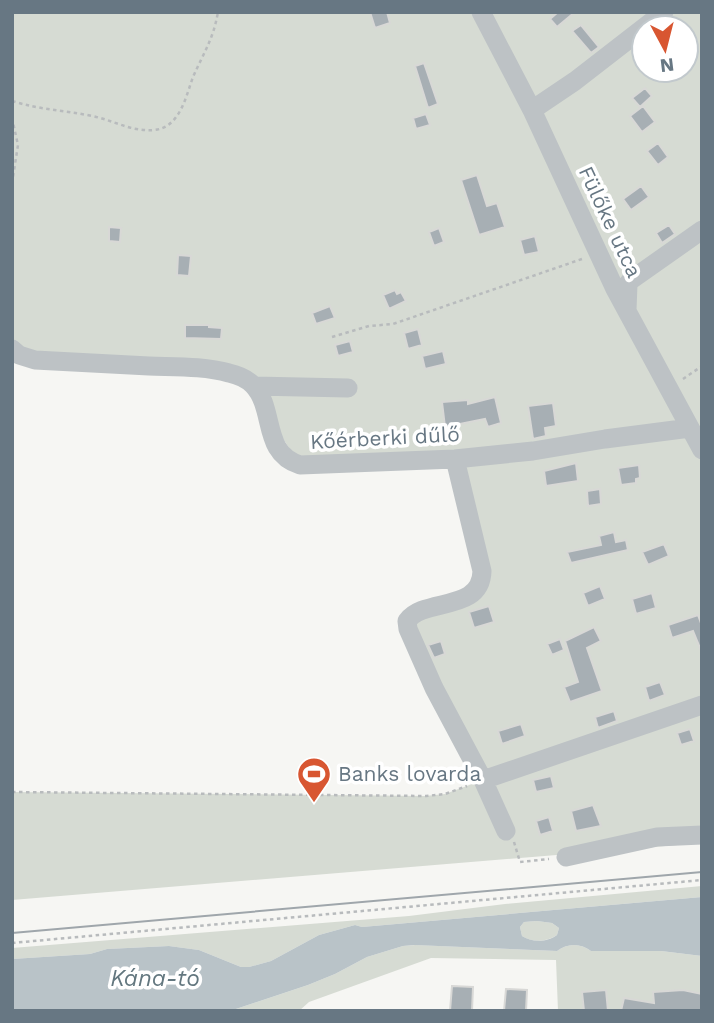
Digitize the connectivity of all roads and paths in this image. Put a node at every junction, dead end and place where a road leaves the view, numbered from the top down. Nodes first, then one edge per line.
1 (218, 12) edge
2 (481, 12) edge
3 (664, 12) edge
4 (12, 101) edge
5 (532, 110) junction
6 (12, 118) edge
7 (12, 183) edge
8 (702, 230) edge
9 (598, 252) junction
10 (627, 312) junction
11 (332, 337) dead end
12 (12, 349) edge
13 (702, 366) edge
14 (254, 386) junction
15 (348, 388) dead end
16 (669, 389) junction
17 (697, 438) edge
18 (455, 459) junction
19 (702, 705) edge
20 (483, 780) junction
21 (12, 792) edge
22 (506, 831) joint
23 (702, 835) edge
24 (566, 857) joint
25 (702, 880) edge
26 (12, 943) edge

1 - 4 path
2 - 5 street, Fülőke utca
3 - 5 street
5 - 9 street, Fülőke utca
6 - 7 path
8 - 10 street
9 - 10 street, Fülőke utca
9 - 11 path
10 - 16 street, Fülőke utca
12 - 14 street
13 - 16 path
14 - 15 street
14 - 18 street, Kőérberki dűlő
16 - 17 street, Fülőke utca
17 - 18 street, Kőérberki dűlő
18 - 20 street
19 - 20 street
20 - 21 path
20 - 22 street
22 - 24 path
23 - 24 street
25 - 26 path

